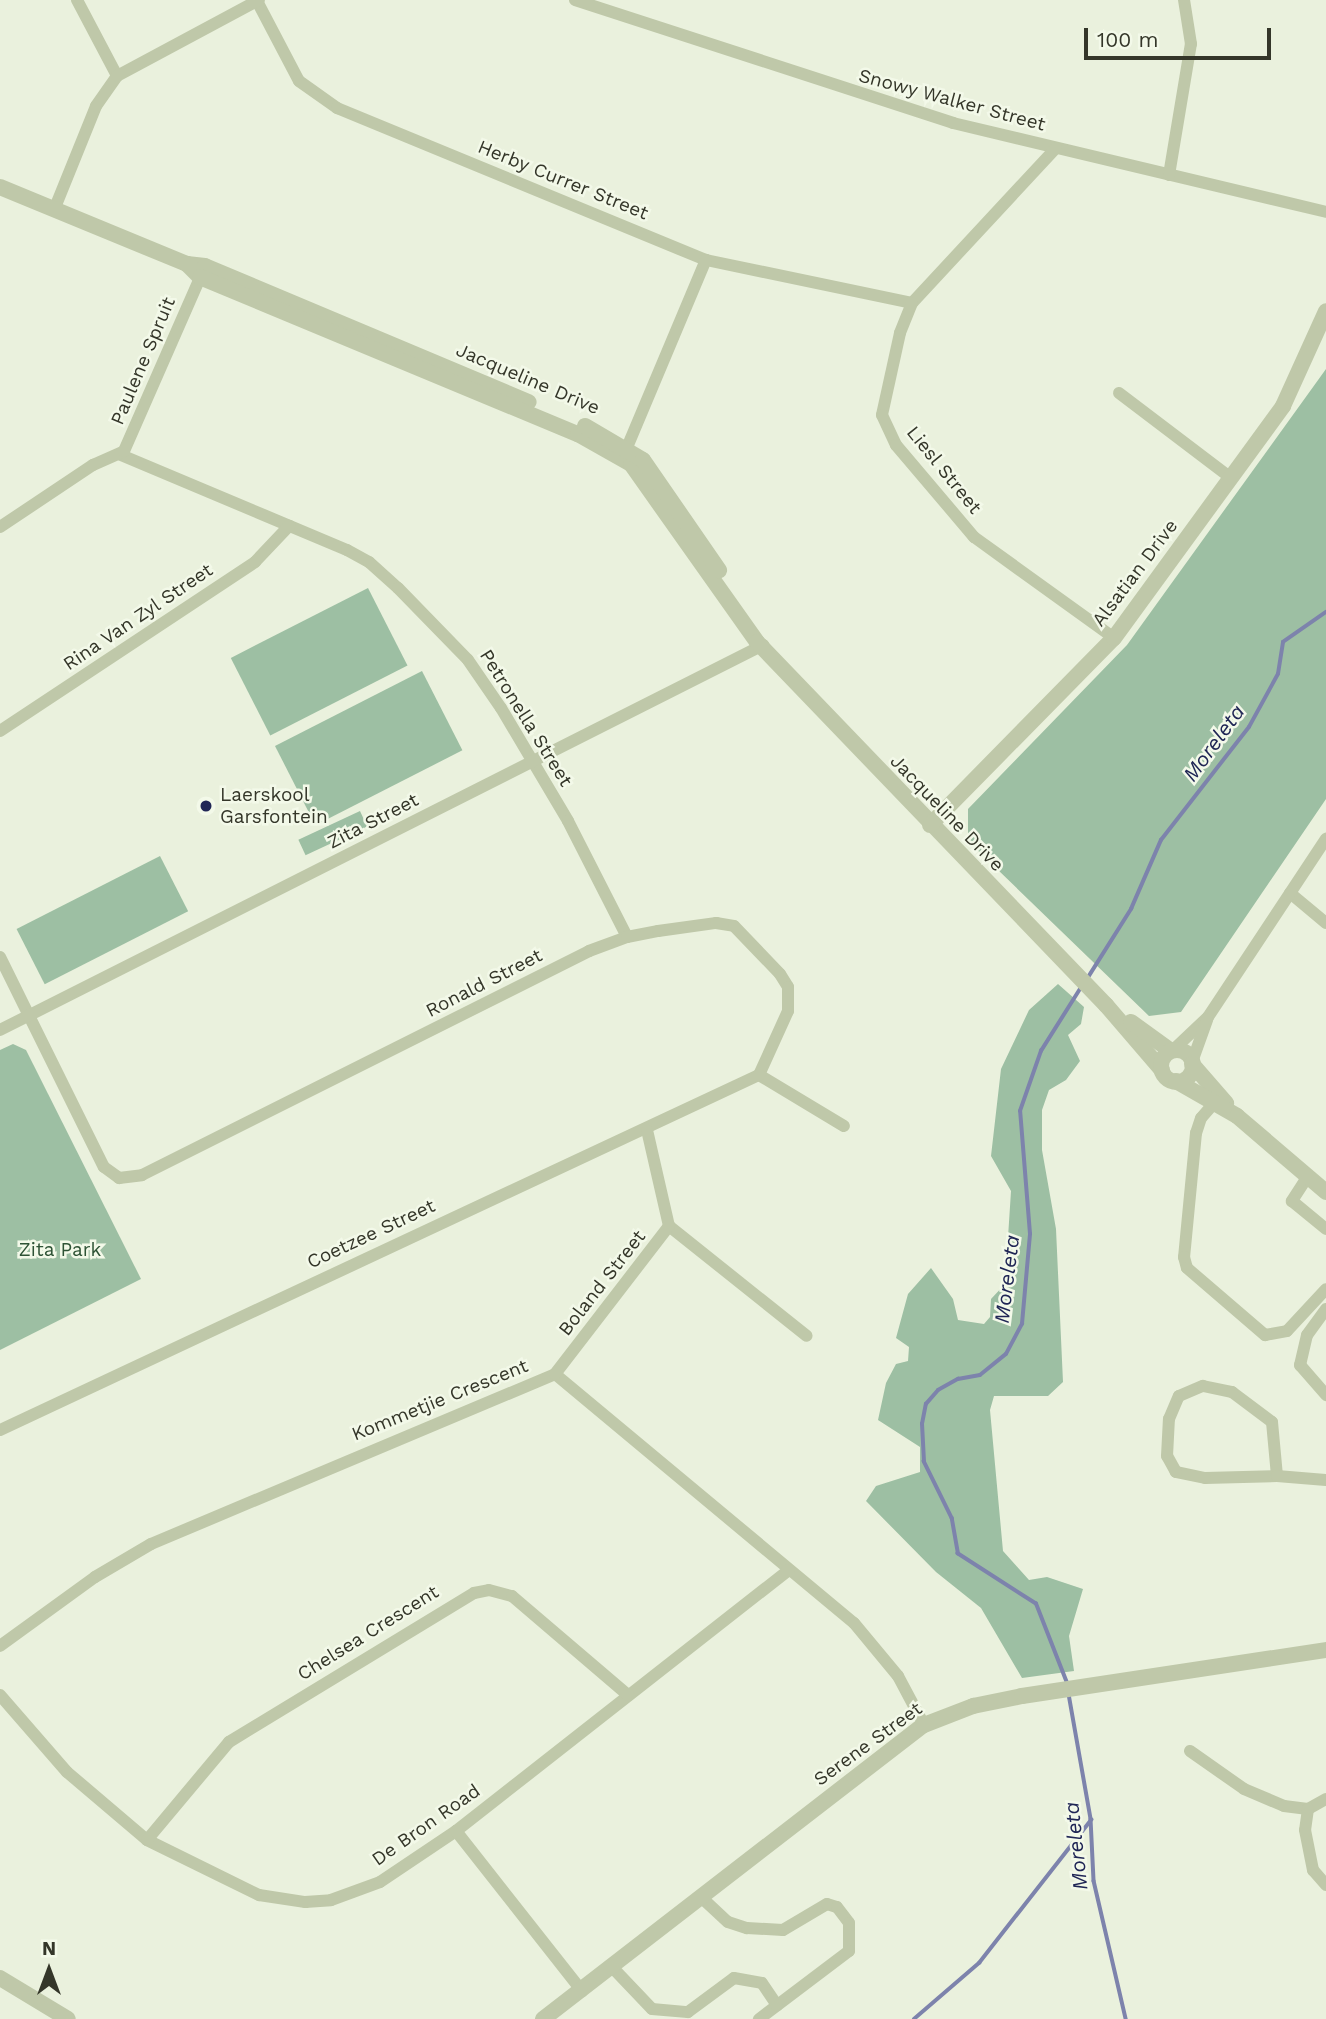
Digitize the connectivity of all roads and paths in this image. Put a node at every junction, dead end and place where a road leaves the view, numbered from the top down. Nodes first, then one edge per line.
1 (77, 0) edge
2 (258, 0) edge
3 (575, 0) edge
4 (1184, 0) edge
5 (117, 76) junction
6 (1056, 148) junction
7 (1170, 175) junction
8 (0, 187) edge
9 (54, 210) junction
10 (1326, 212) edge
11 (706, 260) junction
12 (202, 272) junction
13 (912, 303) junction
14 (1326, 311) edge
15 (1119, 393) dead end
16 (625, 452) junction
17 (121, 455) junction
18 (1231, 478) junction
19 (289, 526) junction
20 (0, 527) edge
21 (1114, 638) junction
22 (763, 645) junction
23 (0, 731) edge
24 (533, 762) junction
25 (930, 825) junction
26 (1326, 839) edge
27 (1290, 893) junction
28 (1326, 923) edge
29 (627, 937) junction
30 (0, 957) edge
31 (1100, 999) junction
32 (30, 1016) junction
33 (1208, 1017) junction
34 (0, 1030) edge
35 (1172, 1051) junction
36 (1192, 1063) junction
37 (1162, 1070) junction
38 (759, 1075) junction
39 (1176, 1081) junction
40 (1215, 1102) junction
41 (1237, 1116) junction
42 (844, 1126) dead end
43 (648, 1130) junction
44 (1308, 1176) junction
45 (1326, 1192) edge
46 (669, 1226) junction
47 (1326, 1229) edge
48 (1326, 1289) edge
49 (1326, 1309) edge
50 (807, 1336) dead end
51 (555, 1374) junction
52 (1326, 1395) edge
53 (0, 1430) edge
54 (1277, 1476) junction
55 (1326, 1480) edge
56 (789, 1570) junction
57 (0, 1646) edge
58 (1326, 1650) edge
59 (0, 1695) edge
60 (628, 1695) junction
61 (924, 1725) junction
62 (1190, 1751) dead end
63 (1326, 1799) edge
64 (1308, 1809) junction
65 (456, 1832) junction
66 (147, 1840) junction
67 (1326, 1885) edge
68 (702, 1898) junction
69 (612, 1967) junction
70 (0, 1978) edge
71 (582, 1991) junction
72 (777, 2005) junction
73 (68, 2019) edge
74 (543, 2019) edge
75 (759, 2019) edge

1 - 5 street
2 - 5 street
2 - 11 street, Herby Currer Street
3 - 6 street, Snowy Walker Street
4 - 7 street
5 - 9 street
6 - 7 street, Snowy Walker Street
6 - 13 street, Liesl Street
7 - 10 street, Snowy Walker Street
8 - 9 street, Jacqueline Drive
9 - 12 street, Jacqueline Drive
11 - 13 street, Herby Currer Street
11 - 16 street
12 - 16 street, Jacqueline Drive
12 - 17 street, Paulene Spruit
13 - 21 street, Liesl Street
14 - 18 street, Alsatian Drive
15 - 18 street
16 - 22 street, Jacqueline Drive
17 - 19 street, Petronella Street
17 - 20 street, Paulene Spruit
18 - 21 street, Alsatian Drive
19 - 23 street, Rina Van Zyl Street
19 - 24 street, Petronella Street
21 - 25 street, Alsatian Drive
22 - 24 street, Zita Street
22 - 25 street, Jacqueline Drive
24 - 29 street, Petronella Street
24 - 32 street, Zita Street
25 - 31 street, Jacqueline Drive
26 - 27 street
27 - 28 street
27 - 33 street
29 - 32 street, Ronald Street
29 - 38 street, Ronald Street
30 - 32 street
31 - 35 street, Jacqueline Drive
31 - 37 street, Jacqueline Drive
32 - 34 street, Zita Street
33 - 35 street
33 - 36 street
35 - 36 street
35 - 37 street
36 - 39 street
36 - 41 street
37 - 39 street
38 - 42 street
38 - 43 street, Coetzee Street
39 - 40 street
40 - 41 street
40 - 48 street
41 - 44 street
43 - 46 street, Boland Street
43 - 53 street, Coetzee Street
44 - 45 street
44 - 47 street
46 - 50 street
46 - 51 street, Boland Street
49 - 52 street
51 - 56 street, Kommetjie Crescent
51 - 57 street, Kommetjie Crescent
54 - 54 street
54 - 55 street
56 - 60 street, De Bron Road
56 - 61 street, Kommetjie Crescent
58 - 61 street, Serene Street
59 - 66 street, De Bron Road
60 - 65 street, De Bron Road
60 - 66 street, Chelsea Crescent
61 - 68 street, Serene Street
62 - 64 street
63 - 64 street
64 - 67 street
65 - 66 street, De Bron Road
65 - 71 street
68 - 69 street, Serene Street
68 - 72 street
69 - 71 street, Serene Street
69 - 72 street
70 - 73 street
71 - 74 street, Serene Street
72 - 75 street

